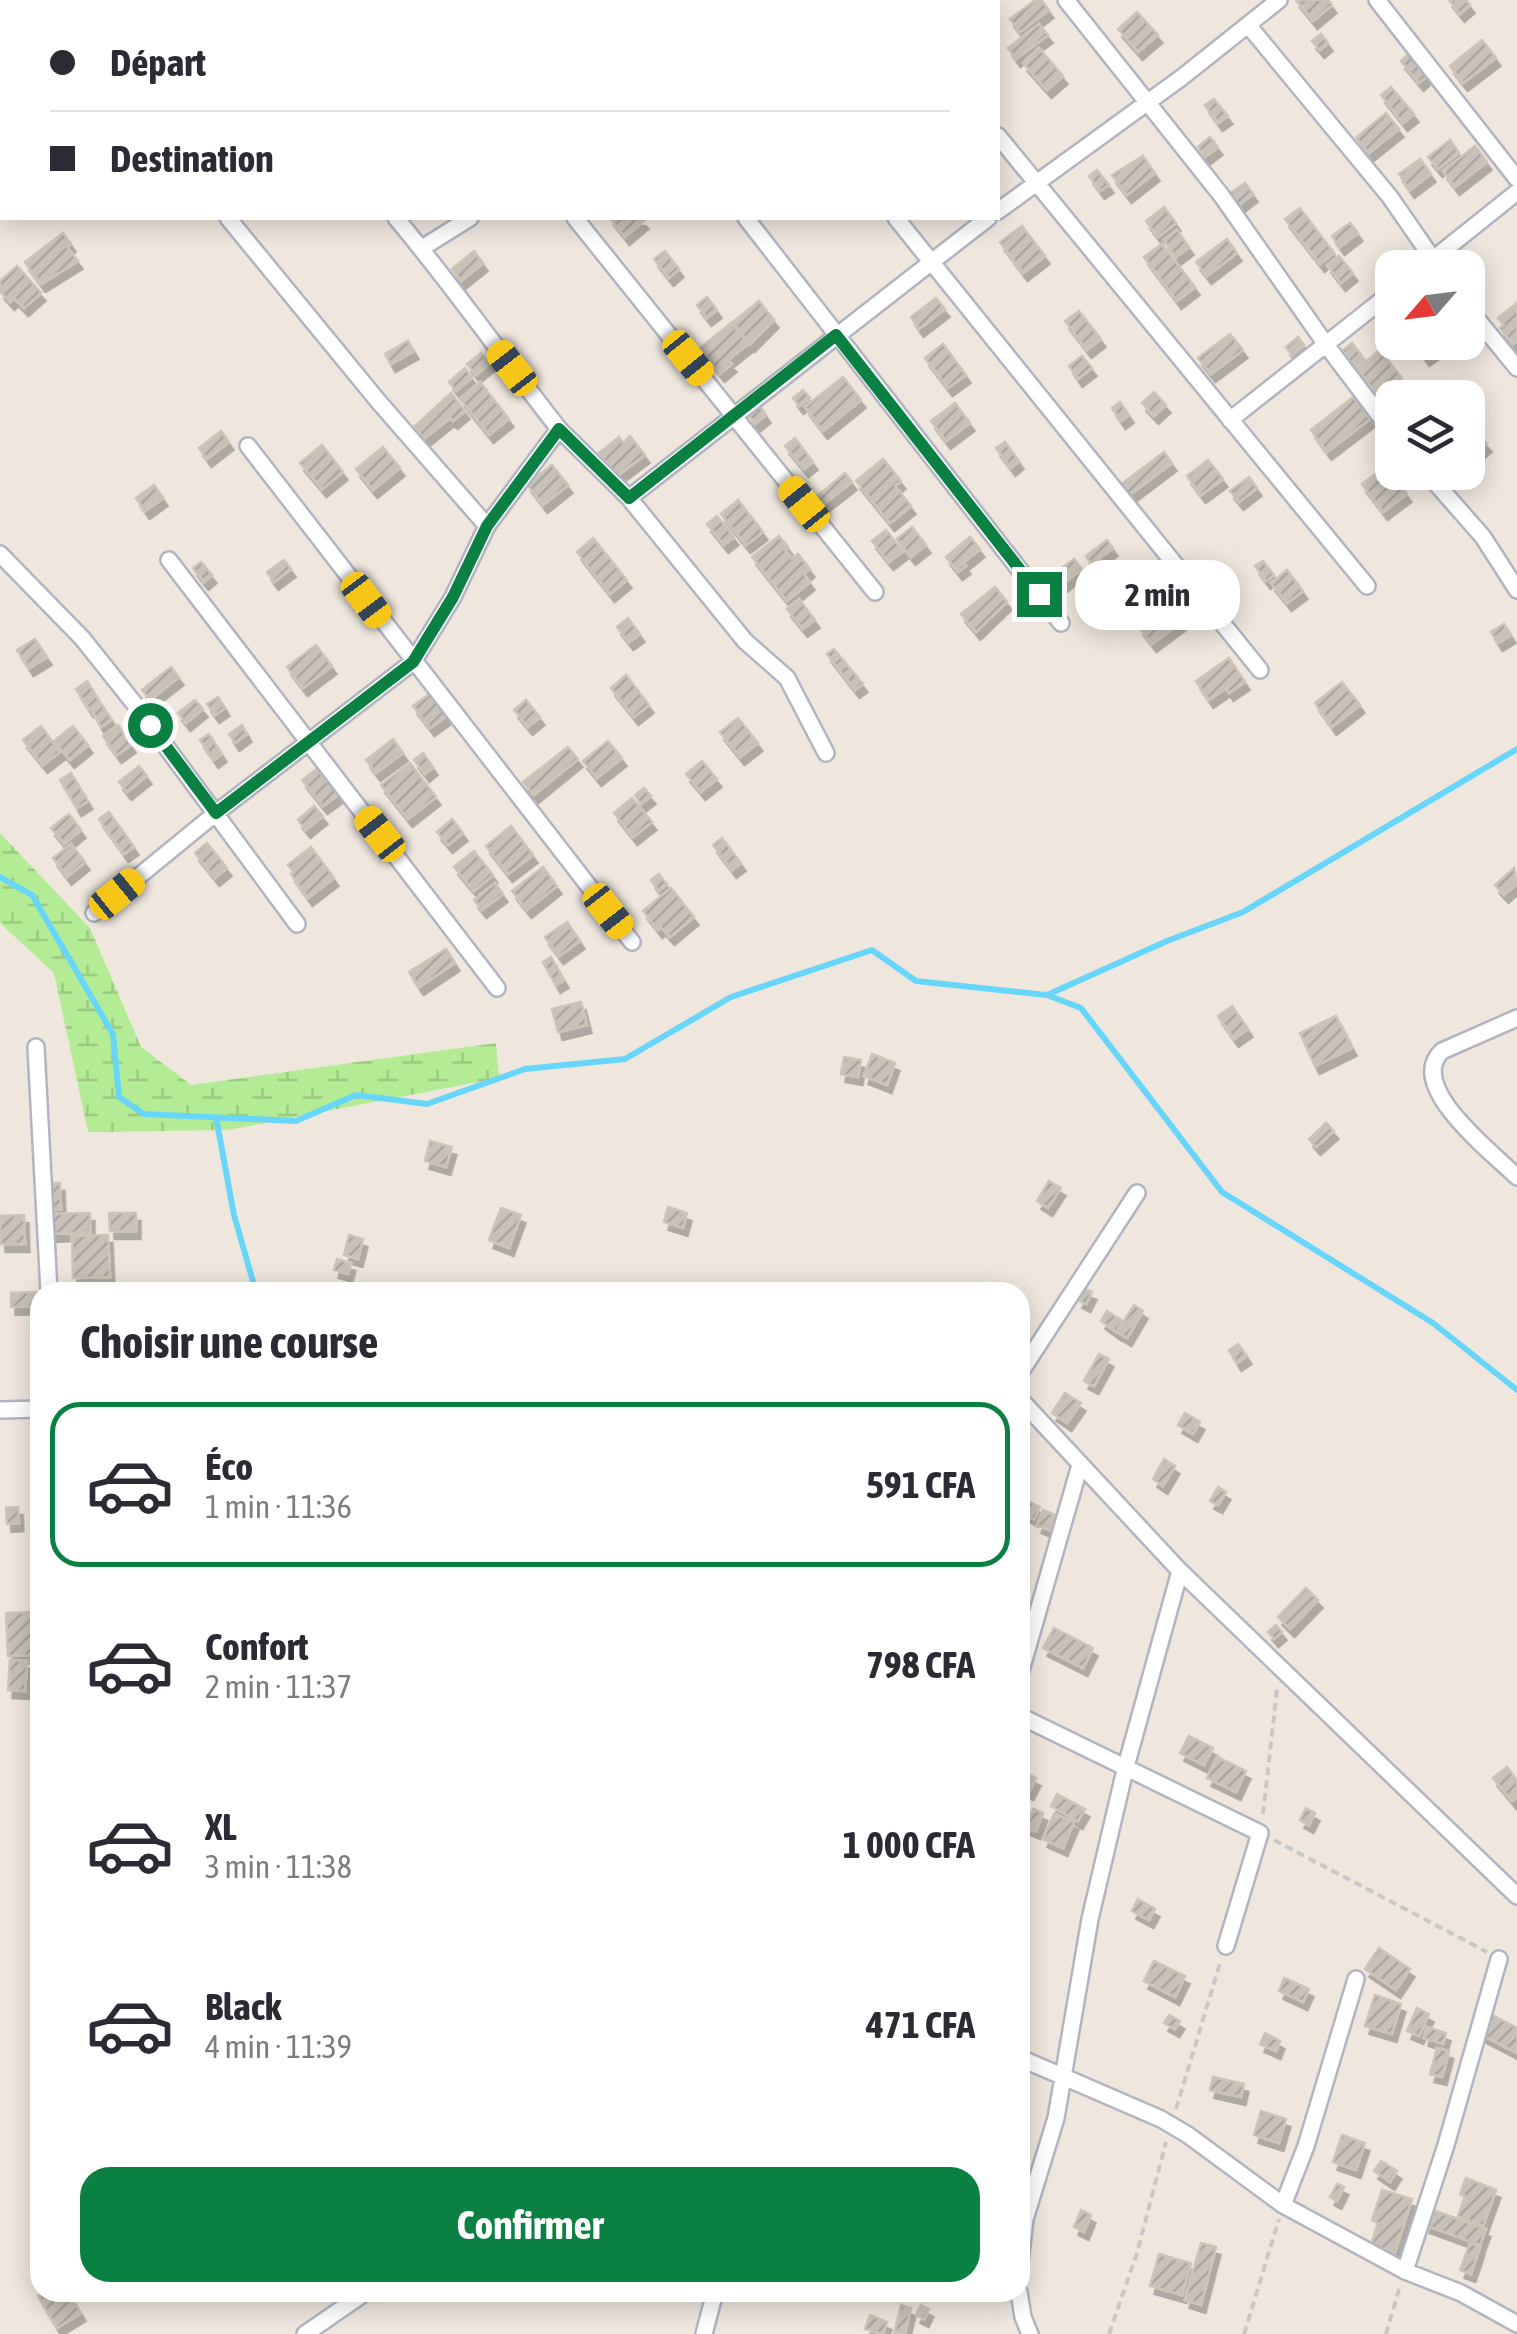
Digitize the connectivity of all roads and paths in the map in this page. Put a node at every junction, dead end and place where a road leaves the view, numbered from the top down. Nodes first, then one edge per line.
1 (1066, 0) edge
2 (1278, 0) edge
3 (1377, 0) edge
4 (1248, 26) junction
5 (1146, 104) junction
6 (1000, 139) edge
7 (1517, 178) edge
8 (1034, 184) junction
9 (1517, 192) edge
10 (1000, 210) edge
11 (230, 220) edge
12 (398, 220) edge
13 (467, 220) edge
14 (577, 220) edge
15 (748, 220) edge
16 (898, 220) edge
17 (985, 220) edge
18 (422, 248) junction
19 (1422, 250) edge
20 (1448, 250) edge
21 (933, 260) junction
22 (1375, 306) edge
23 (1485, 329) edge
24 (836, 335) junction
25 (1327, 346) junction
26 (1517, 368) edge
27 (1375, 410) edge
28 (734, 415) junction
29 (1230, 420) junction
30 (559, 429) junction
31 (248, 446) dead end
32 (1442, 490) edge
33 (629, 498) junction
34 (487, 526) junction
35 (0, 554) edge
36 (169, 560) dead end
37 (1367, 586) dead end
38 (1517, 590) edge
39 (875, 592) dead end
40 (1062, 623) dead end
41 (413, 662) junction
42 (1260, 670) dead end
43 (309, 741) junction
44 (826, 754) dead end
45 (216, 813) junction
46 (94, 913) dead end
47 (297, 924) dead end
48 (632, 942) dead end
49 (497, 988) dead end
50 (1517, 1018) edge
51 (36, 1047) dead end
52 (1517, 1177) edge
53 (1137, 1193) dead end
54 (48, 1282) edge
55 (1030, 1358) edge
56 (30, 1409) edge
57 (0, 1410) edge
58 (1030, 1411) edge
59 (1080, 1465) junction
60 (1180, 1571) junction
61 (1030, 1639) edge
62 (1280, 1666) junction
63 (1030, 1721) edge
64 (1125, 1770) junction
65 (1260, 1833) junction
66 (1517, 1896) edge
67 (1226, 1946) dead end
68 (1499, 1958) joint
69 (1356, 1979) dead end
70 (1030, 2062) edge
71 (1061, 2076) junction
72 (1282, 2205) junction
73 (1030, 2206) edge
74 (1405, 2271) junction
75 (351, 2302) edge
76 (712, 2302) edge
77 (1021, 2302) edge
78 (1517, 2324) edge
79 (305, 2334) edge
80 (704, 2334) edge
81 (1030, 2334) edge
82 (1244, 2334) edge
83 (1386, 2334) edge

1 - 5 street
2 - 4 street
3 - 7 street
4 - 5 street
4 - 19 street
5 - 8 street
5 - 25 street
6 - 8 street
8 - 10 street
8 - 29 street
9 - 20 street
11 - 34 street
12 - 18 street
13 - 18 street
14 - 28 street
15 - 24 street
16 - 21 street
17 - 21 street
18 - 30 street
21 - 24 street
21 - 42 street
22 - 25 street
23 - 26 street
24 - 28 street
24 - 40 street
25 - 27 street
25 - 29 street
28 - 33 street
28 - 39 street
29 - 37 street
30 - 33 street
30 - 34 street
31 - 41 street
32 - 38 street
33 - 44 street
34 - 41 street
35 - 45 street
36 - 43 street
41 - 43 street
41 - 48 street
43 - 45 street
43 - 49 street
45 - 46 street
45 - 47 street
50 - 52 street
51 - 54 street
53 - 55 street
56 - 57 street
58 - 59 street
59 - 60 street
59 - 61 street
60 - 62 street
60 - 64 street
62 - 65 path
62 - 66 street
63 - 64 street
64 - 65 street
64 - 71 street
65 - 67 street
65 - 68 path
68 - 74 street
69 - 72 street
70 - 71 street
71 - 72 street
71 - 73 street
72 - 74 street
72 - 82 path
74 - 78 street
74 - 83 path
75 - 79 street
76 - 80 street
77 - 81 street

